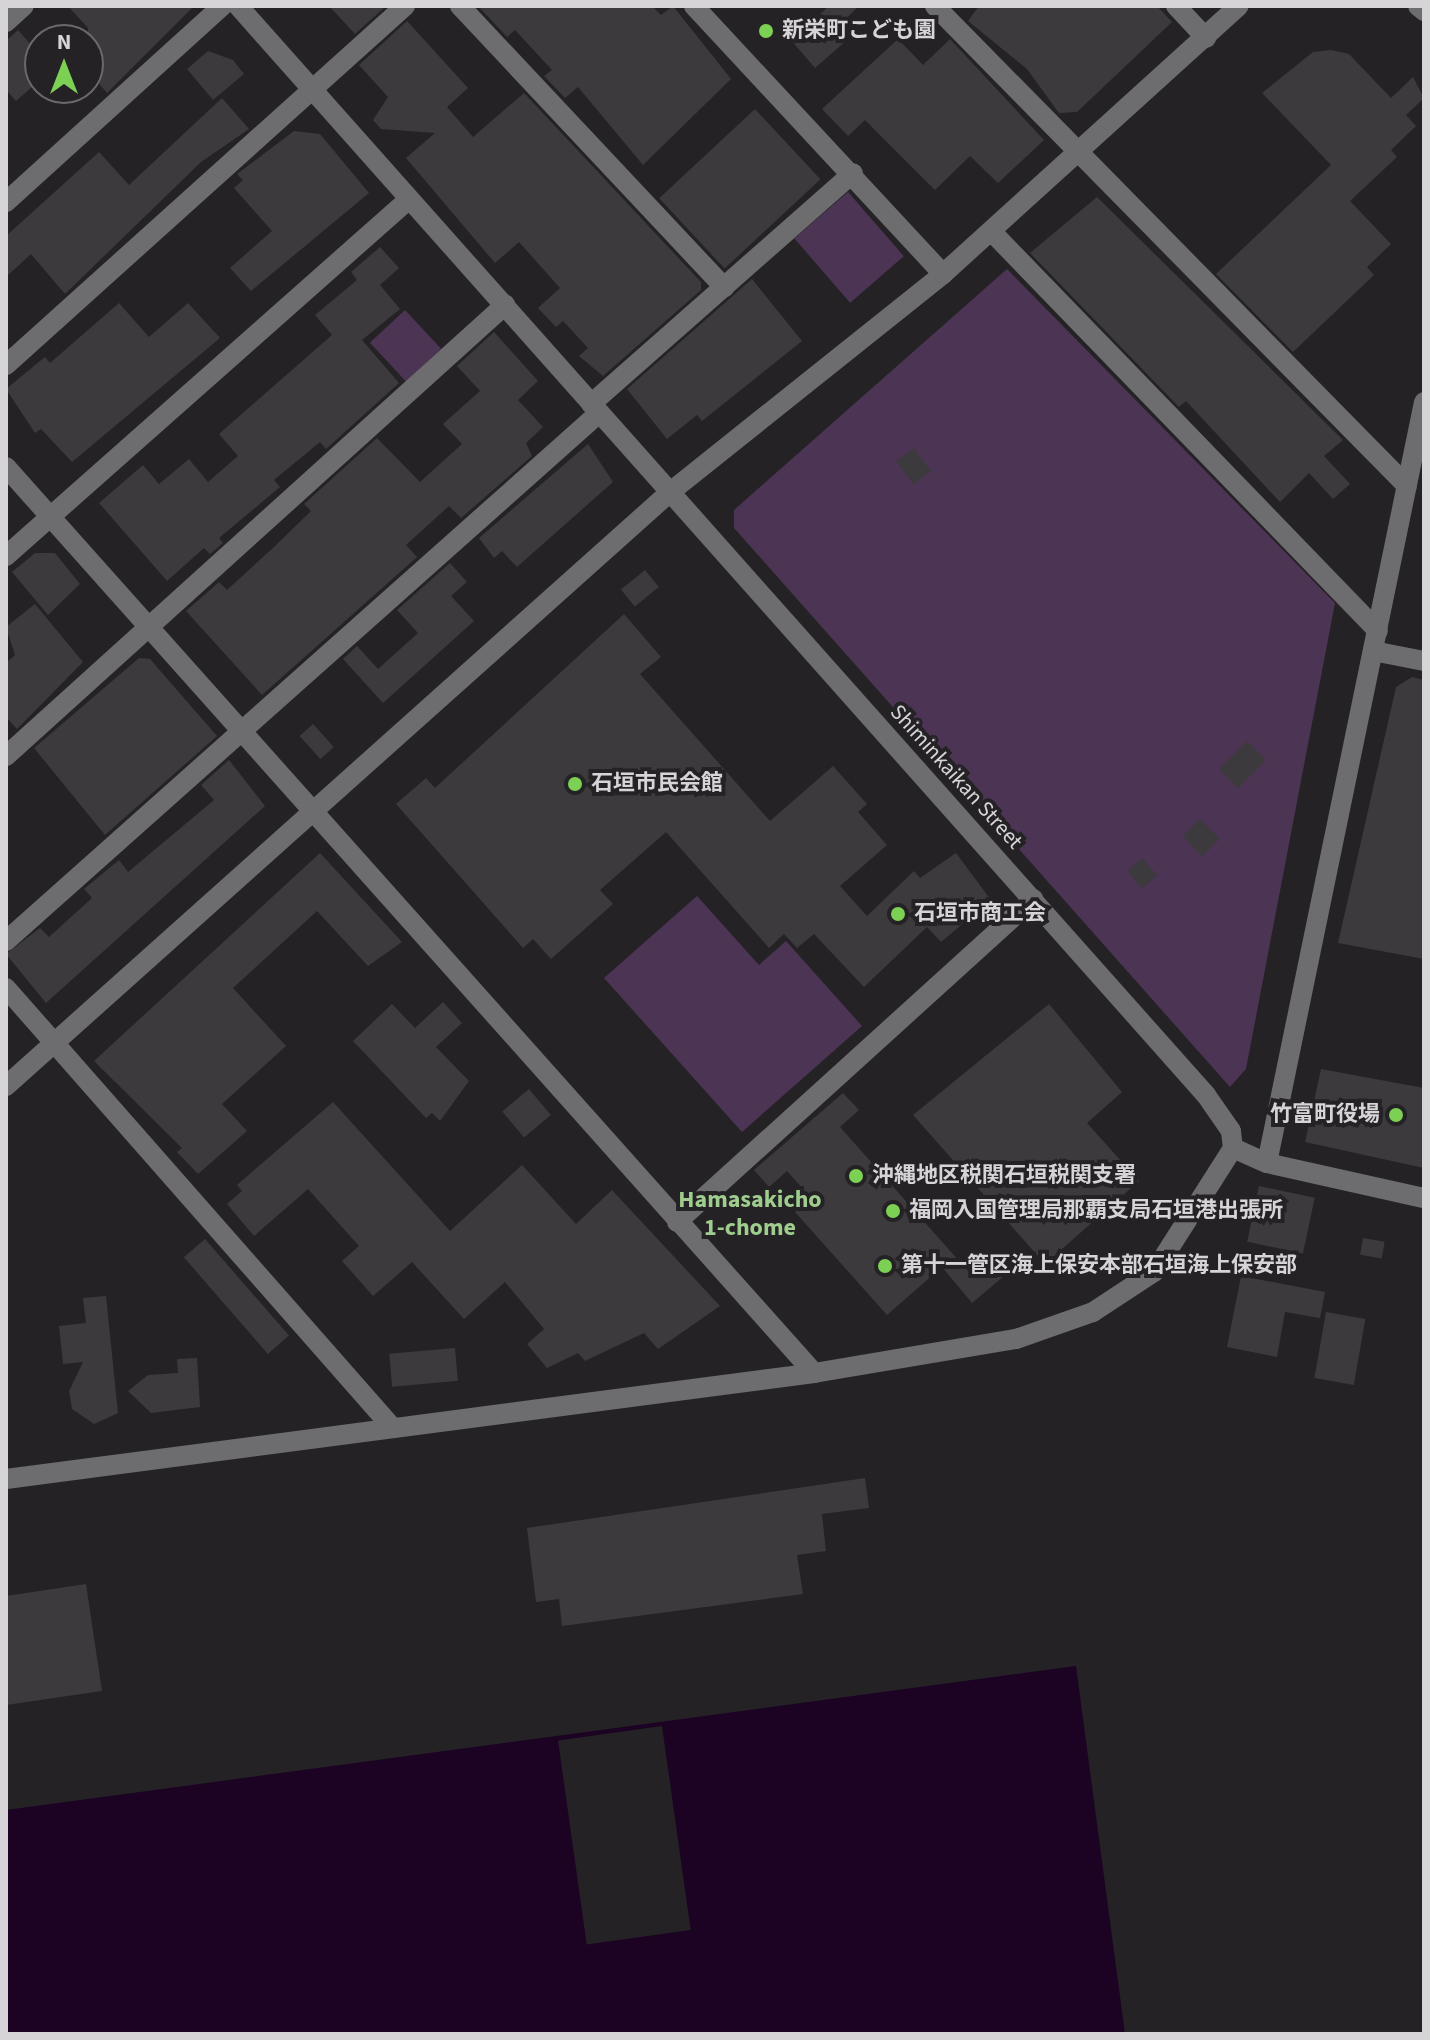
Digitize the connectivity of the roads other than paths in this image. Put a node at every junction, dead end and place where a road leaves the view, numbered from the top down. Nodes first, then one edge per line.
1 (24, 6) edge
2 (222, 6) edge
3 (238, 6) edge
4 (405, 6) edge
5 (460, 6) edge
6 (694, 6) edge
7 (935, 6) edge
8 (1176, 6) edge
9 (1239, 6) edge
10 (1418, 6) edge
11 (1424, 11) edge
12 (6, 22) edge
13 (1206, 38) junction
14 (314, 91) junction
15 (1079, 153) junction
16 (853, 173) junction
17 (408, 200) junction
18 (6, 202) edge
19 (992, 232) junction
20 (943, 274) junction
21 (724, 287) junction
22 (505, 305) junction
23 (6, 365) edge
24 (1424, 402) edge
25 (595, 409) junction
26 (6, 467) edge
27 (1407, 486) junction
28 (669, 493) junction
29 (50, 517) junction
30 (6, 556) edge
31 (150, 628) junction
32 (1376, 641) junction
33 (1424, 661) edge
34 (243, 732) junction
35 (6, 756) edge
36 (317, 814) junction
37 (1033, 899) junction
38 (6, 941) edge
39 (6, 988) edge
40 (55, 1041) junction
41 (6, 1086) edge
42 (1233, 1148) junction
43 (1267, 1163) junction
44 (1424, 1198) edge
45 (677, 1222) junction
46 (814, 1373) junction
47 (391, 1426) junction
48 (6, 1479) edge

1 - 12 street
2 - 18 street
3 - 14 street, Shiminkaikan Street
4 - 14 street
5 - 21 street
6 - 16 street
7 - 15 street
8 - 13 street
9 - 13 street
10 - 11 street
13 - 15 street
14 - 17 street, Shiminkaikan Street
14 - 23 street
15 - 19 street
15 - 27 street
16 - 20 street
16 - 21 street
17 - 22 street, Shiminkaikan Street
17 - 29 street
19 - 20 street
19 - 32 street
20 - 28 street
21 - 25 street
22 - 25 street, Shiminkaikan Street
22 - 31 street
24 - 27 street
25 - 28 street, Shiminkaikan Street
25 - 34 street
26 - 29 street
27 - 32 street
28 - 36 street
28 - 37 street, Shiminkaikan Street
29 - 30 street
29 - 31 street
31 - 34 street
31 - 35 street
32 - 33 street
32 - 43 street
34 - 36 street
34 - 38 street
36 - 40 street
36 - 45 street
37 - 42 street, Shiminkaikan Street
37 - 45 street
39 - 40 street
40 - 41 street
40 - 47 street
42 - 43 street
42 - 46 street
43 - 44 street
45 - 46 street
46 - 47 street
47 - 48 street

